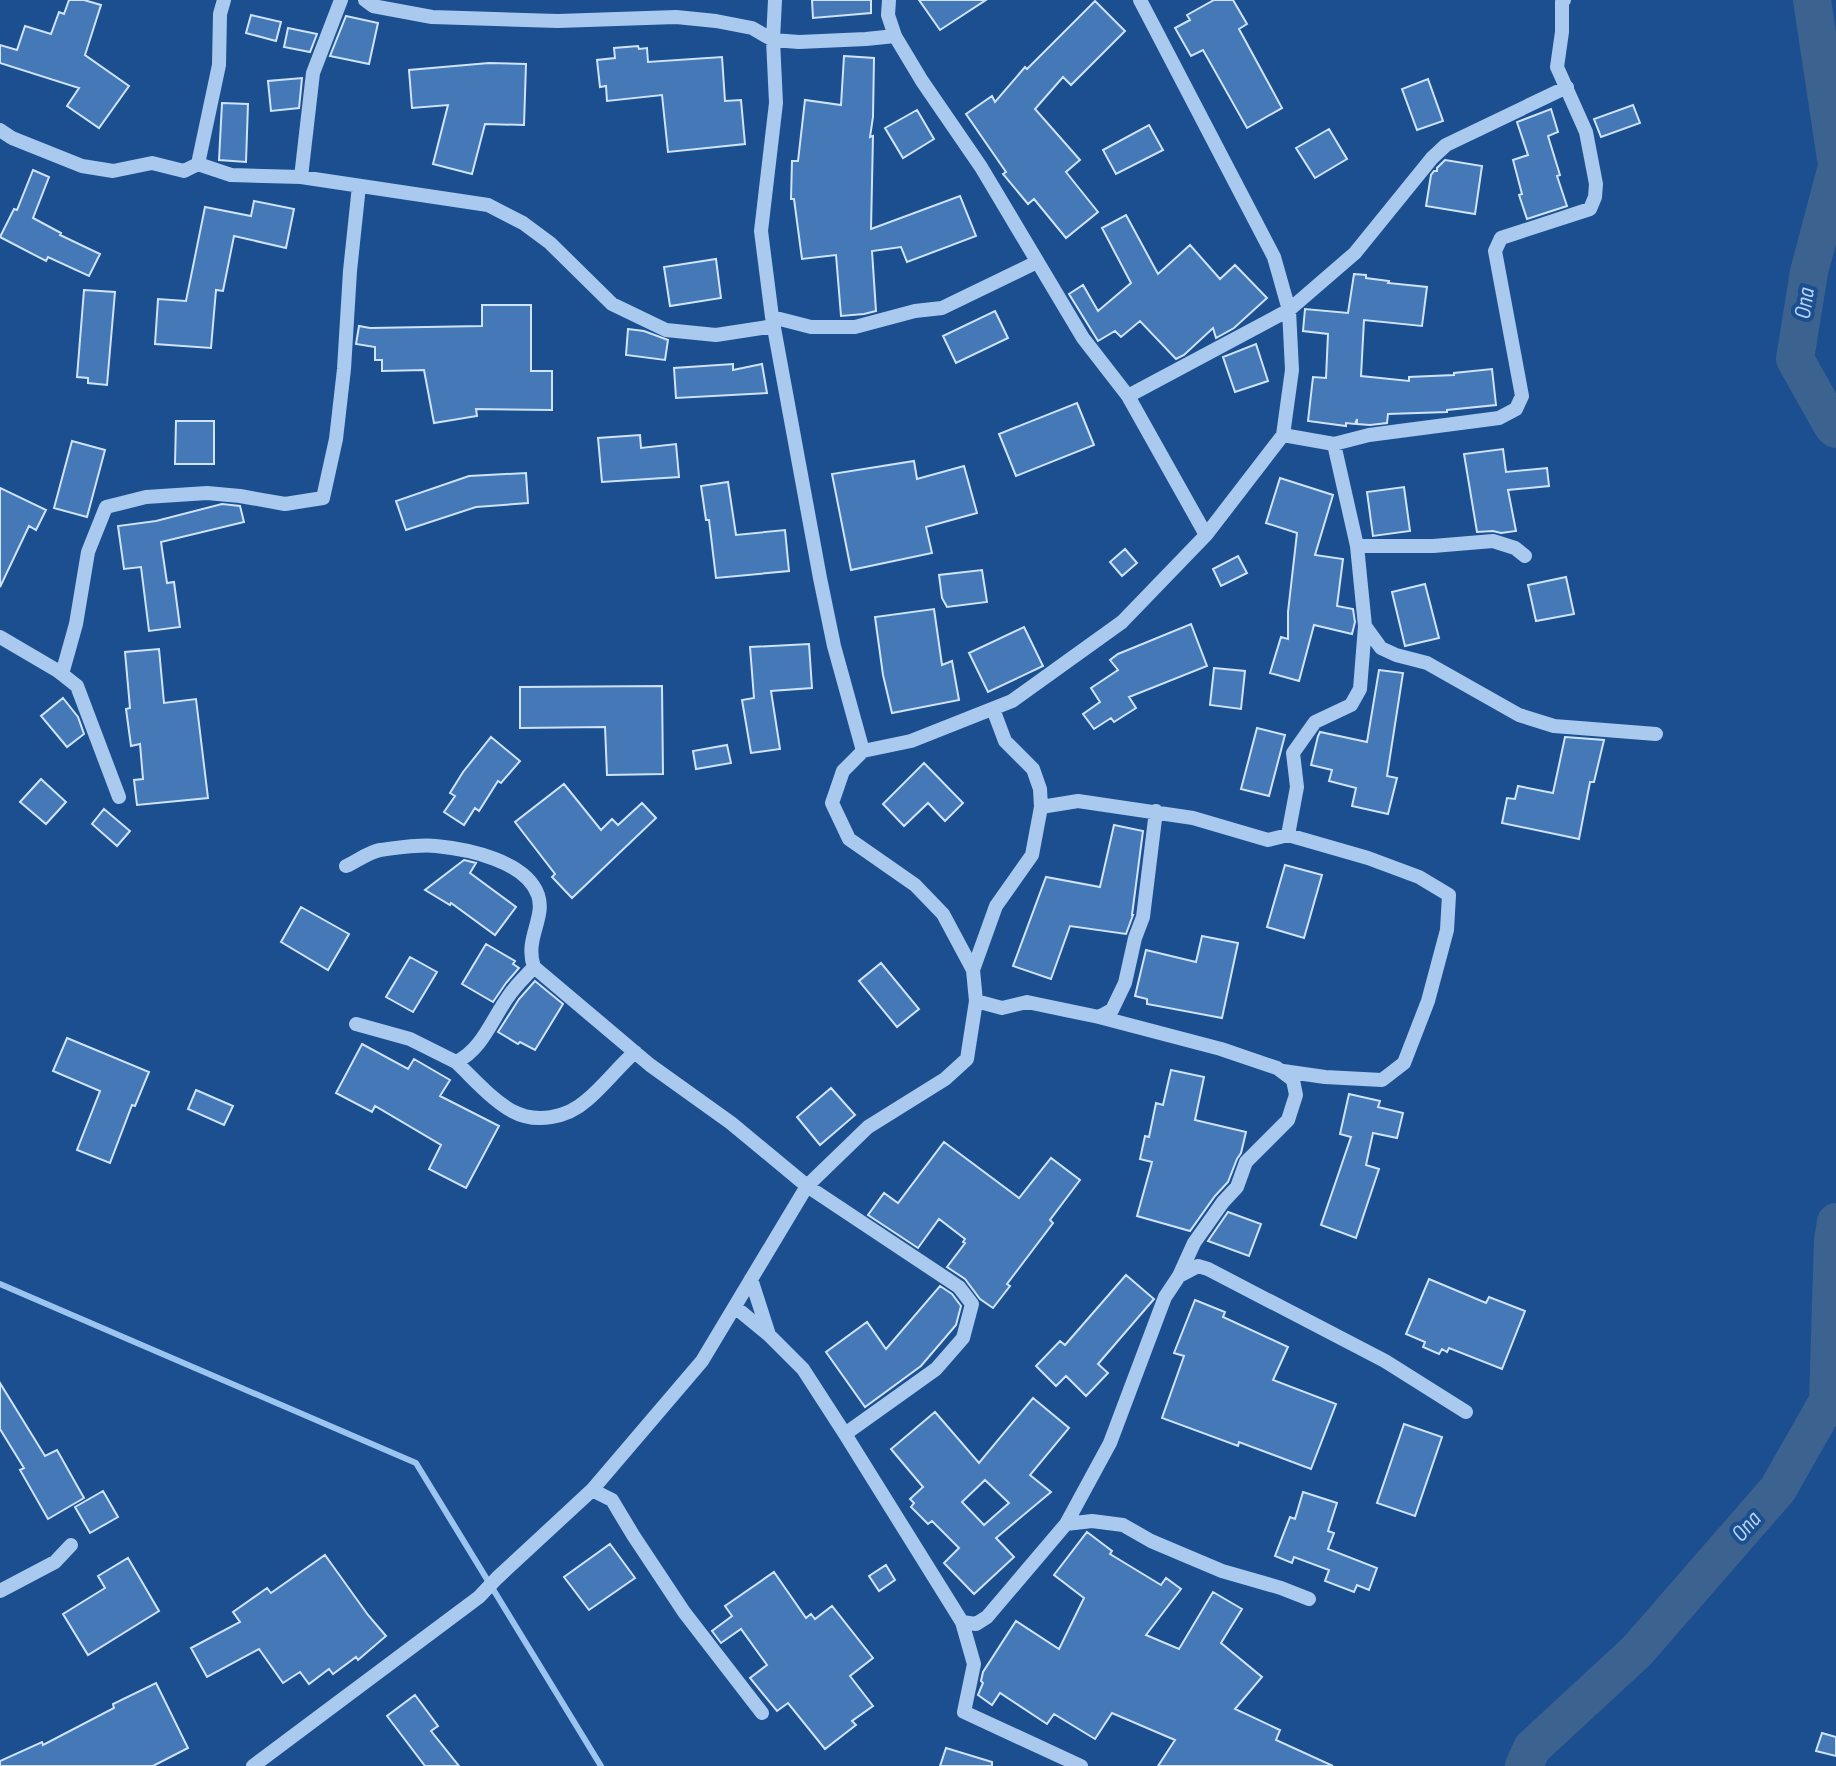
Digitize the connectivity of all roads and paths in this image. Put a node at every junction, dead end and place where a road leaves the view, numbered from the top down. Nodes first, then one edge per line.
1 (224, 0) edge
2 (341, 0) edge
3 (365, 0) edge
4 (775, 0) edge
5 (889, 0) edge
6 (1140, 0) edge
7 (1564, 0) edge
8 (895, 36) junction
9 (773, 40) junction
10 (1567, 87) junction
11 (0, 130) edge
12 (198, 164) junction
13 (301, 177) junction
14 (359, 186) junction
15 (1037, 262) junction
16 (1289, 310) junction
17 (773, 321) junction
18 (1128, 396) junction
19 (1283, 435) junction
20 (1334, 444) junction
21 (1206, 535) junction
22 (1357, 546) junction
23 (1525, 556) dead end
24 (1365, 626) junction
25 (0, 637) edge
26 (62, 674) junction
27 (993, 709) junction
28 (1656, 734) dead end
29 (863, 751) junction
30 (119, 797) dead end
31 (1041, 807) junction
32 (1156, 811) junction
33 (1288, 835) junction
34 (346, 866) dead end
35 (534, 967) junction
36 (973, 970) junction
37 (976, 1001) junction
38 (1099, 1017) junction
39 (356, 1024) dead end
40 (635, 1052) junction
41 (456, 1062) junction
42 (1279, 1070) junction
43 (807, 1186) junction
44 (1179, 1276) junction
45 (751, 1279) junction
46 (735, 1307) junction
47 (726, 1321) junction
48 (769, 1335) junction
49 (1466, 1412) dead end
50 (845, 1434) junction
51 (592, 1490) junction
52 (1066, 1524) junction
53 (71, 1545) dead end
54 (0, 1591) edge
55 (1309, 1599) dead end
56 (962, 1622) junction
57 (762, 1713) dead end
58 (253, 1766) edge
59 (1081, 1766) edge

1 - 12 street
2 - 13 street
3 - 9 street
4 - 9 street
5 - 8 street
6 - 16 street
7 - 10 street
8 - 9 street
8 - 15 street
9 - 17 street
10 - 16 street
10 - 20 street
11 - 12 street
12 - 13 street
13 - 14 street
14 - 17 street
14 - 26 street
15 - 17 street
15 - 18 street
16 - 18 street
16 - 19 street
17 - 29 street
18 - 21 street
19 - 20 street
19 - 21 street
20 - 22 street
21 - 27 street
22 - 23 street
22 - 24 street
24 - 28 street
24 - 33 street
25 - 26 street
26 - 30 street
27 - 29 street
27 - 31 street
29 - 36 street
31 - 32 street
31 - 36 street
32 - 33 street
32 - 38 street
33 - 42 street
34 - 35 street
35 - 40 street
35 - 41 street
36 - 37 street
37 - 38 street
37 - 43 street
38 - 42 street
39 - 41 street
40 - 41 street
40 - 43 street
42 - 44 street
43 - 45 street
43 - 50 street
44 - 49 street
44 - 52 street
45 - 46 street
45 - 48 street
46 - 47 street
46 - 48 street
47 - 48 street
47 - 51 street
48 - 50 street
50 - 56 street
51 - 57 street
51 - 58 street
52 - 55 street
52 - 56 street
53 - 54 street
56 - 59 street

